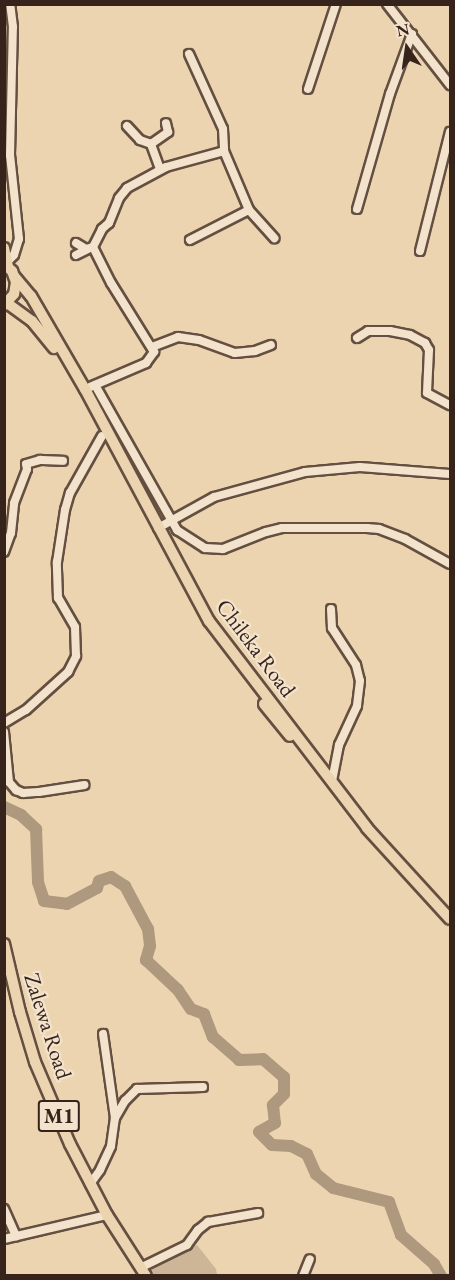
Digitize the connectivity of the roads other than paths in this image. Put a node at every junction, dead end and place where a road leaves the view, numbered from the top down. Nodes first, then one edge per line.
1 (10, 4) edge
2 (336, 4) edge
3 (387, 4) edge
4 (412, 34) junction
5 (189, 54) dead end
6 (450, 85) edge
7 (308, 89) dead end
8 (166, 123) dead end
9 (127, 126) dead end
10 (450, 132) edge
11 (152, 144) junction
12 (224, 151) junction
13 (160, 169) junction
14 (357, 209) dead end
15 (249, 210) junction
16 (274, 238) dead end
17 (190, 240) dead end
18 (76, 243) dead end
19 (4, 248) edge
20 (92, 248) junction
21 (420, 251) dead end
22 (76, 255) dead end
23 (9, 267) edge
24 (5, 306) edge
25 (357, 338) dead end
26 (271, 345) dead end
27 (153, 347) junction
28 (90, 387) junction
29 (450, 405) edge
30 (102, 436) junction
31 (63, 460) dead end
32 (450, 474) edge
33 (170, 519) junction
34 (158, 528) junction
35 (4, 552) edge
36 (450, 564) edge
37 (331, 609) dead end
38 (4, 723) edge
39 (4, 732) edge
40 (332, 780) junction
41 (84, 785) dead end
42 (450, 919) edge
43 (450, 926) edge
44 (4, 944) edge
45 (103, 1034) dead end
46 (203, 1087) dead end
47 (115, 1118) junction
48 (90, 1184) junction
49 (4, 1209) edge
50 (258, 1213) dead end
51 (107, 1215) junction
52 (16, 1236) junction
53 (4, 1239) edge
54 (310, 1259) dead end
55 (144, 1271) edge
56 (303, 1275) edge

1 - 23 street
2 - 7 street
3 - 4 street
4 - 6 street
4 - 14 street
5 - 12 street
8 - 11 street
9 - 11 street
10 - 21 street
11 - 13 street
12 - 13 street
12 - 15 street
13 - 20 street
15 - 16 street
15 - 17 street
18 - 20 street
19 - 23 highway
20 - 22 street
20 - 27 street
23 - 24 highway
23 - 28 highway, Chileka Road
24 - 30 highway
25 - 29 street
26 - 27 street
27 - 28 street
28 - 33 street
28 - 34 highway, Chileka Road
30 - 38 street
30 - 43 highway
31 - 35 street
32 - 33 street
33 - 34 street
33 - 36 street
34 - 40 highway, Chileka Road
37 - 40 street
39 - 41 street
40 - 42 highway, Chileka Road
44 - 48 highway, Zalewa Road / M1
45 - 47 street
46 - 47 street
47 - 48 street
48 - 51 highway, Zalewa Road / M1
49 - 52 street
50 - 55 street
51 - 52 street
51 - 55 highway, Zalewa Road / M1
52 - 53 street
54 - 56 street

